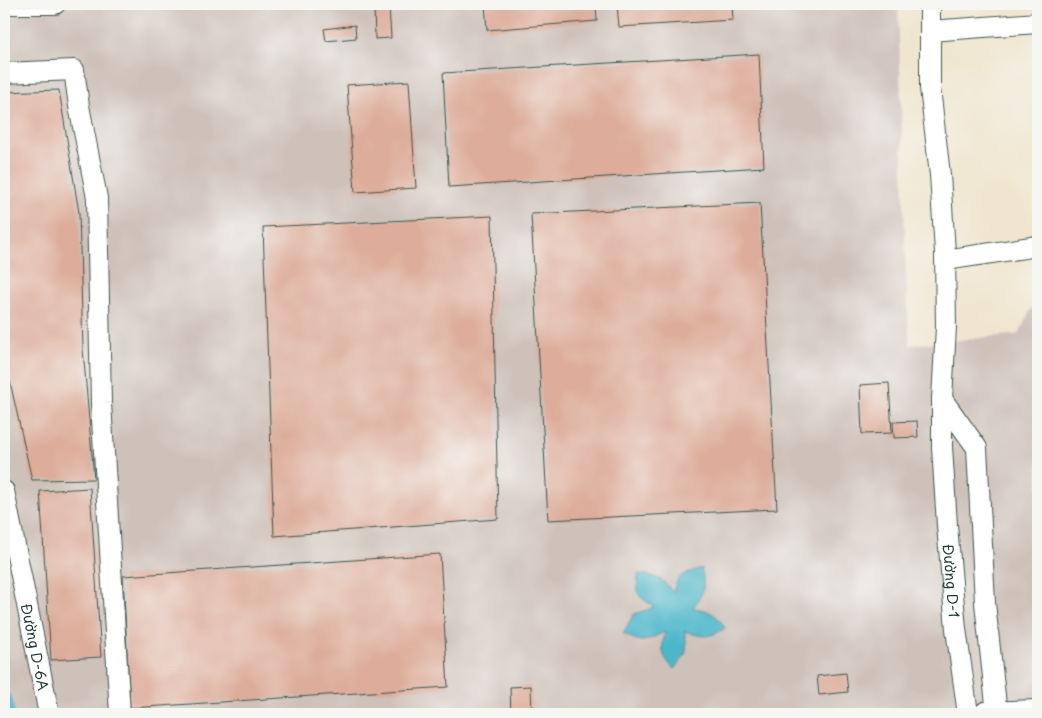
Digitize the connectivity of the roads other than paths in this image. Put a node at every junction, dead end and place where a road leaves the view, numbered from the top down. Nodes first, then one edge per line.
1 (4, 4) edge
2 (55, 4) edge
3 (930, 4) edge
4 (1038, 23) edge
5 (930, 31) junction
6 (4, 73) edge
7 (1038, 246) edge
8 (945, 260) junction
9 (942, 399) junction
10 (4, 491) edge
11 (1038, 710) edge
12 (997, 713) edge
13 (49, 714) edge
14 (120, 714) edge
15 (957, 714) edge
16 (968, 714) edge

1 - 2 street
3 - 5 street, Đường D-1
4 - 5 street
5 - 8 street, Đường D-1
6 - 14 street
7 - 8 street
8 - 9 street, Đường D-1
9 - 12 street
9 - 16 street, Đường D-1
10 - 13 street, Đường D-6A
11 - 12 street
12 - 16 street
15 - 16 street

